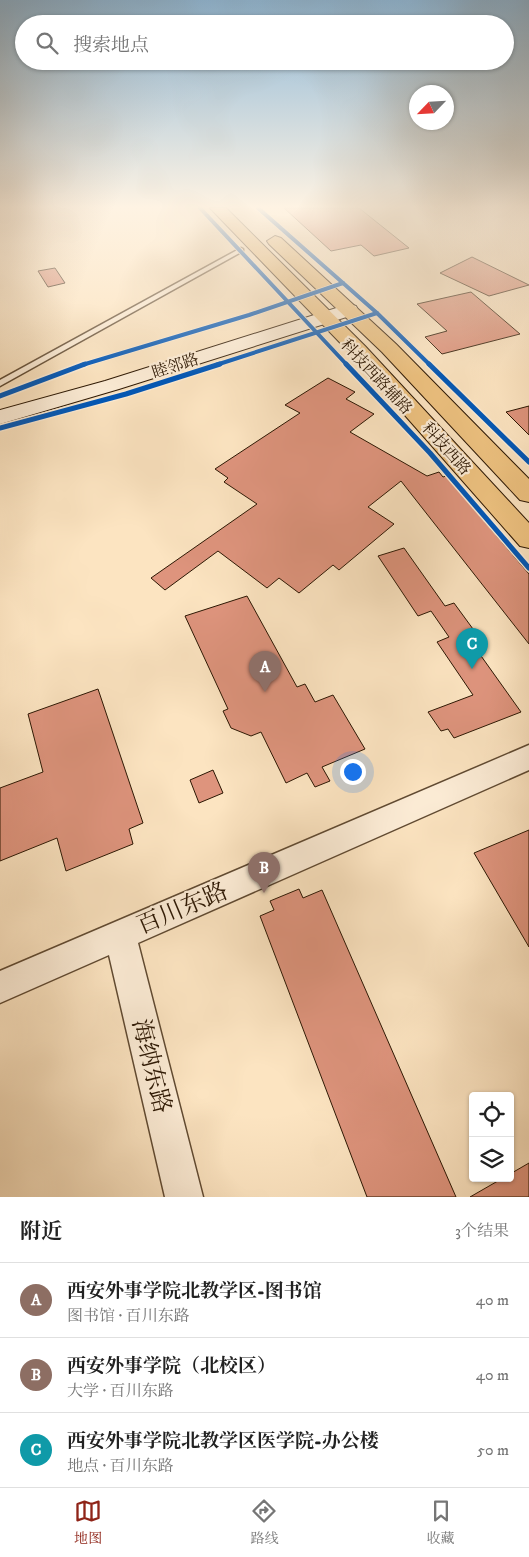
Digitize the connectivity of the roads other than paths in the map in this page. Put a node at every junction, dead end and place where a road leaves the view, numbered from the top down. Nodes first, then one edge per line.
1 (216, 264) edge
2 (273, 264) edge
3 (299, 264) edge
4 (343, 304) junction
5 (320, 311) junction
6 (0, 383) edge
7 (0, 406) edge
8 (0, 417) edge
9 (529, 494) edge
10 (529, 539) edge
11 (529, 758) edge
12 (120, 935) junction
13 (0, 987) edge
14 (184, 1197) edge

1 - 6 lane
2 - 5 main road, 科技西路
3 - 4 main road, 科技西路
4 - 5 street, 睦邻路
4 - 9 main road, 科技西路
5 - 7 street, 睦邻路
5 - 8 street, 睦邻路
5 - 10 main road, 科技西路
11 - 12 street, 百川东路
12 - 13 street, 百川东路
12 - 14 street, 海纳东路

